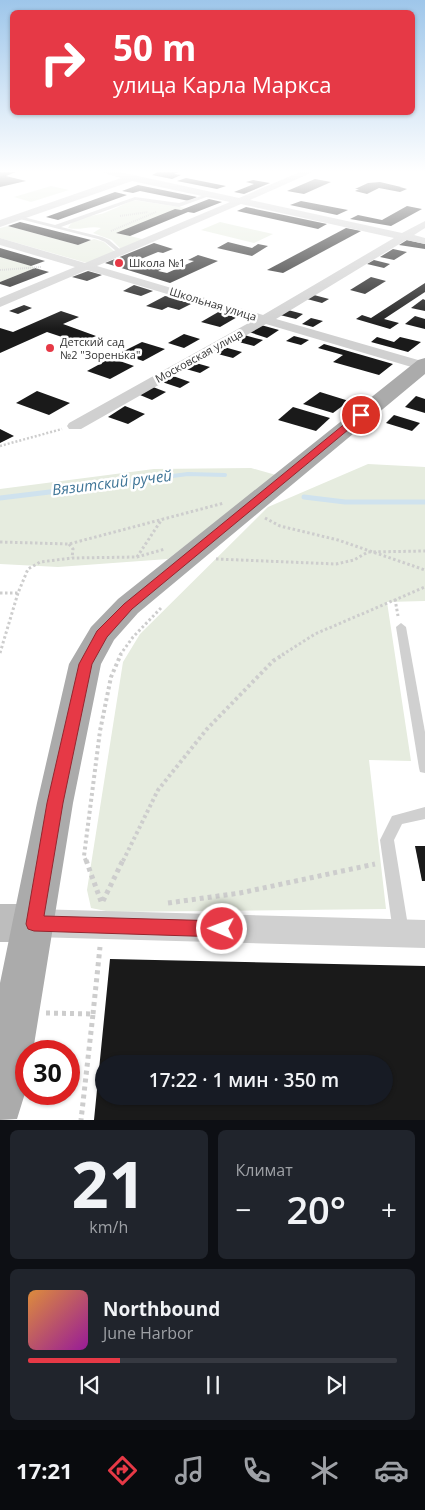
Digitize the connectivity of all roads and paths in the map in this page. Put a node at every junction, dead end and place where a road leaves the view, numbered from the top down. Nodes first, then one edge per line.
1 (44, 224) edge
2 (63, 224) edge
3 (126, 224) edge
4 (190, 224) edge
5 (349, 224) edge
6 (425, 224) edge
7 (55, 227) junction
8 (405, 236) junction
9 (96, 237) junction
10 (0, 241) edge
11 (425, 241) edge
12 (121, 253) junction
13 (88, 267) junction
14 (0, 303) edge
15 (264, 320) junction
16 (424, 366) edge
17 (75, 426) joint
18 (0, 446) edge
19 (269, 495) junction
20 (228, 501) dead end
21 (162, 518) junction
22 (0, 542) edge
23 (69, 544) junction
24 (168, 548) dead end
25 (425, 551) edge
26 (215, 552) dead end
27 (368, 552) junction
28 (137, 557) junction
29 (72, 558) junction
30 (425, 570) edge
31 (425, 587) edge
32 (0, 593) edge
33 (18, 593) junction
34 (395, 599) junction
35 (167, 601) dead end
36 (401, 627) joint
37 (0, 653) edge
38 (425, 768) edge
39 (425, 813) edge
40 (391, 860) junction
41 (159, 904) dead end
42 (102, 914) junction
43 (17, 923) edge
44 (413, 933) edge
45 (16, 1013) junction
46 (93, 1014) junction
47 (0, 1102) edge
48 (81, 1120) edge

1 - 7 lane
2 - 7 lane
3 - 9 path
4 - 12 street
5 - 8 street
6 - 8 street, Московская улица
7 - 9 lane
8 - 11 street
8 - 15 street, Московская улица
9 - 12 lane
10 - 13 street, Школьная улица
12 - 13 street
13 - 14 street
13 - 15 street, Школьная улица
15 - 16 street, Школьная улица
15 - 17 street, Московская улица
16 - 19 main road
17 - 18 path
19 - 27 path
19 - 43 main road
20 - 21 path
21 - 23 path
21 - 28 path
22 - 23 path
23 - 29 path
24 - 28 path
25 - 27 path
26 - 27 path
27 - 30 path
28 - 29 path
29 - 33 path
31 - 34 path
32 - 33 path
33 - 37 path
34 - 36 path
34 - 42 path
35 - 42 path
36 - 38 lane
39 - 40 lane
40 - 41 path
40 - 44 lane
42 - 43 street
42 - 44 street
42 - 46 path
43 - 45 main road
45 - 46 path
45 - 47 main road
46 - 48 path

